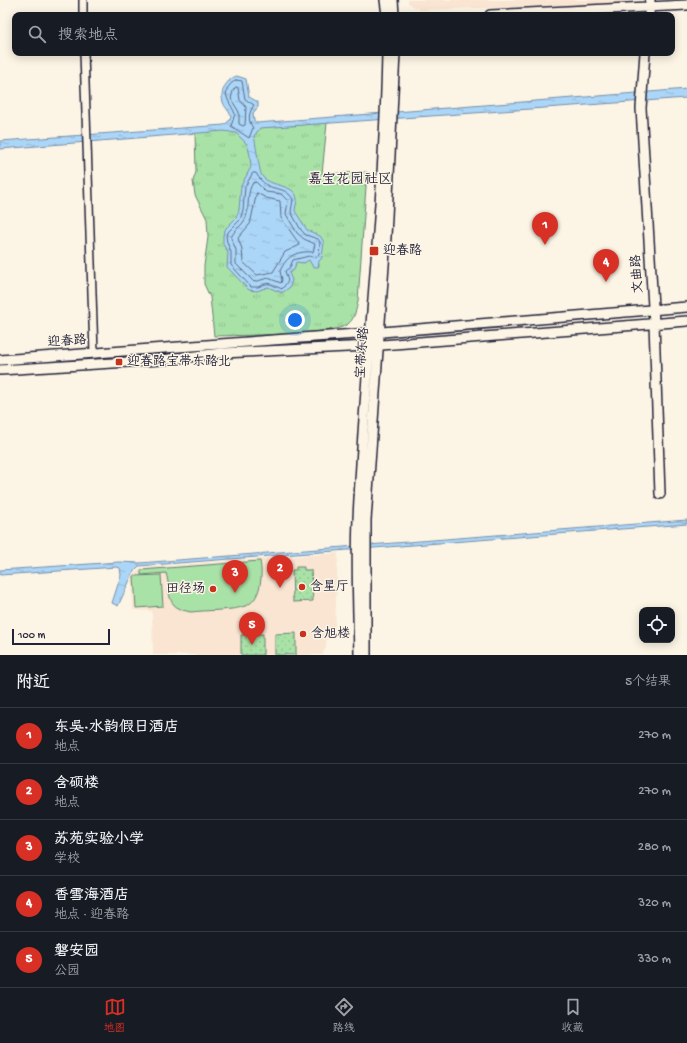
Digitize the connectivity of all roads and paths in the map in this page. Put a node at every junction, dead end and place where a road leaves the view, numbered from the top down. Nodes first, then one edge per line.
1 (83, 0) edge
2 (385, 0) edge
3 (393, 0) edge
4 (687, 5) edge
5 (649, 7) edge
6 (83, 12) edge
7 (386, 12) edge
8 (394, 12) edge
9 (550, 12) edge
10 (84, 56) edge
11 (387, 56) edge
12 (395, 56) edge
13 (645, 56) edge
14 (390, 96) junction
15 (687, 307) edge
16 (653, 310) junction
17 (687, 321) edge
18 (654, 323) junction
19 (374, 333) junction
20 (373, 346) junction
21 (94, 353) junction
22 (0, 360) edge
23 (0, 370) edge
24 (660, 494) dead end
25 (361, 548) junction
26 (359, 655) edge
27 (366, 655) edge

1 - 6 street
2 - 7 main road
3 - 8 main road
4 - 5 main road
5 - 9 main road
10 - 21 street
11 - 14 main road, 宝带东路
12 - 14 main road, 宝带东路
13 - 16 main road, 文曲路
14 - 19 main road, 宝带东路
15 - 16 main road, 迎春路
16 - 18 main road, 文曲路
16 - 19 main road, 迎春路
17 - 18 main road, 迎春路
18 - 20 main road, 迎春路
18 - 24 main road, 文曲路
19 - 20 main road, 宝带东路
19 - 21 main road, 迎春路
20 - 23 main road, 迎春路
20 - 25 main road, 宝带东路
21 - 22 main road, 迎春路
25 - 26 main road, 宝带东路
25 - 27 main road, 宝带东路

